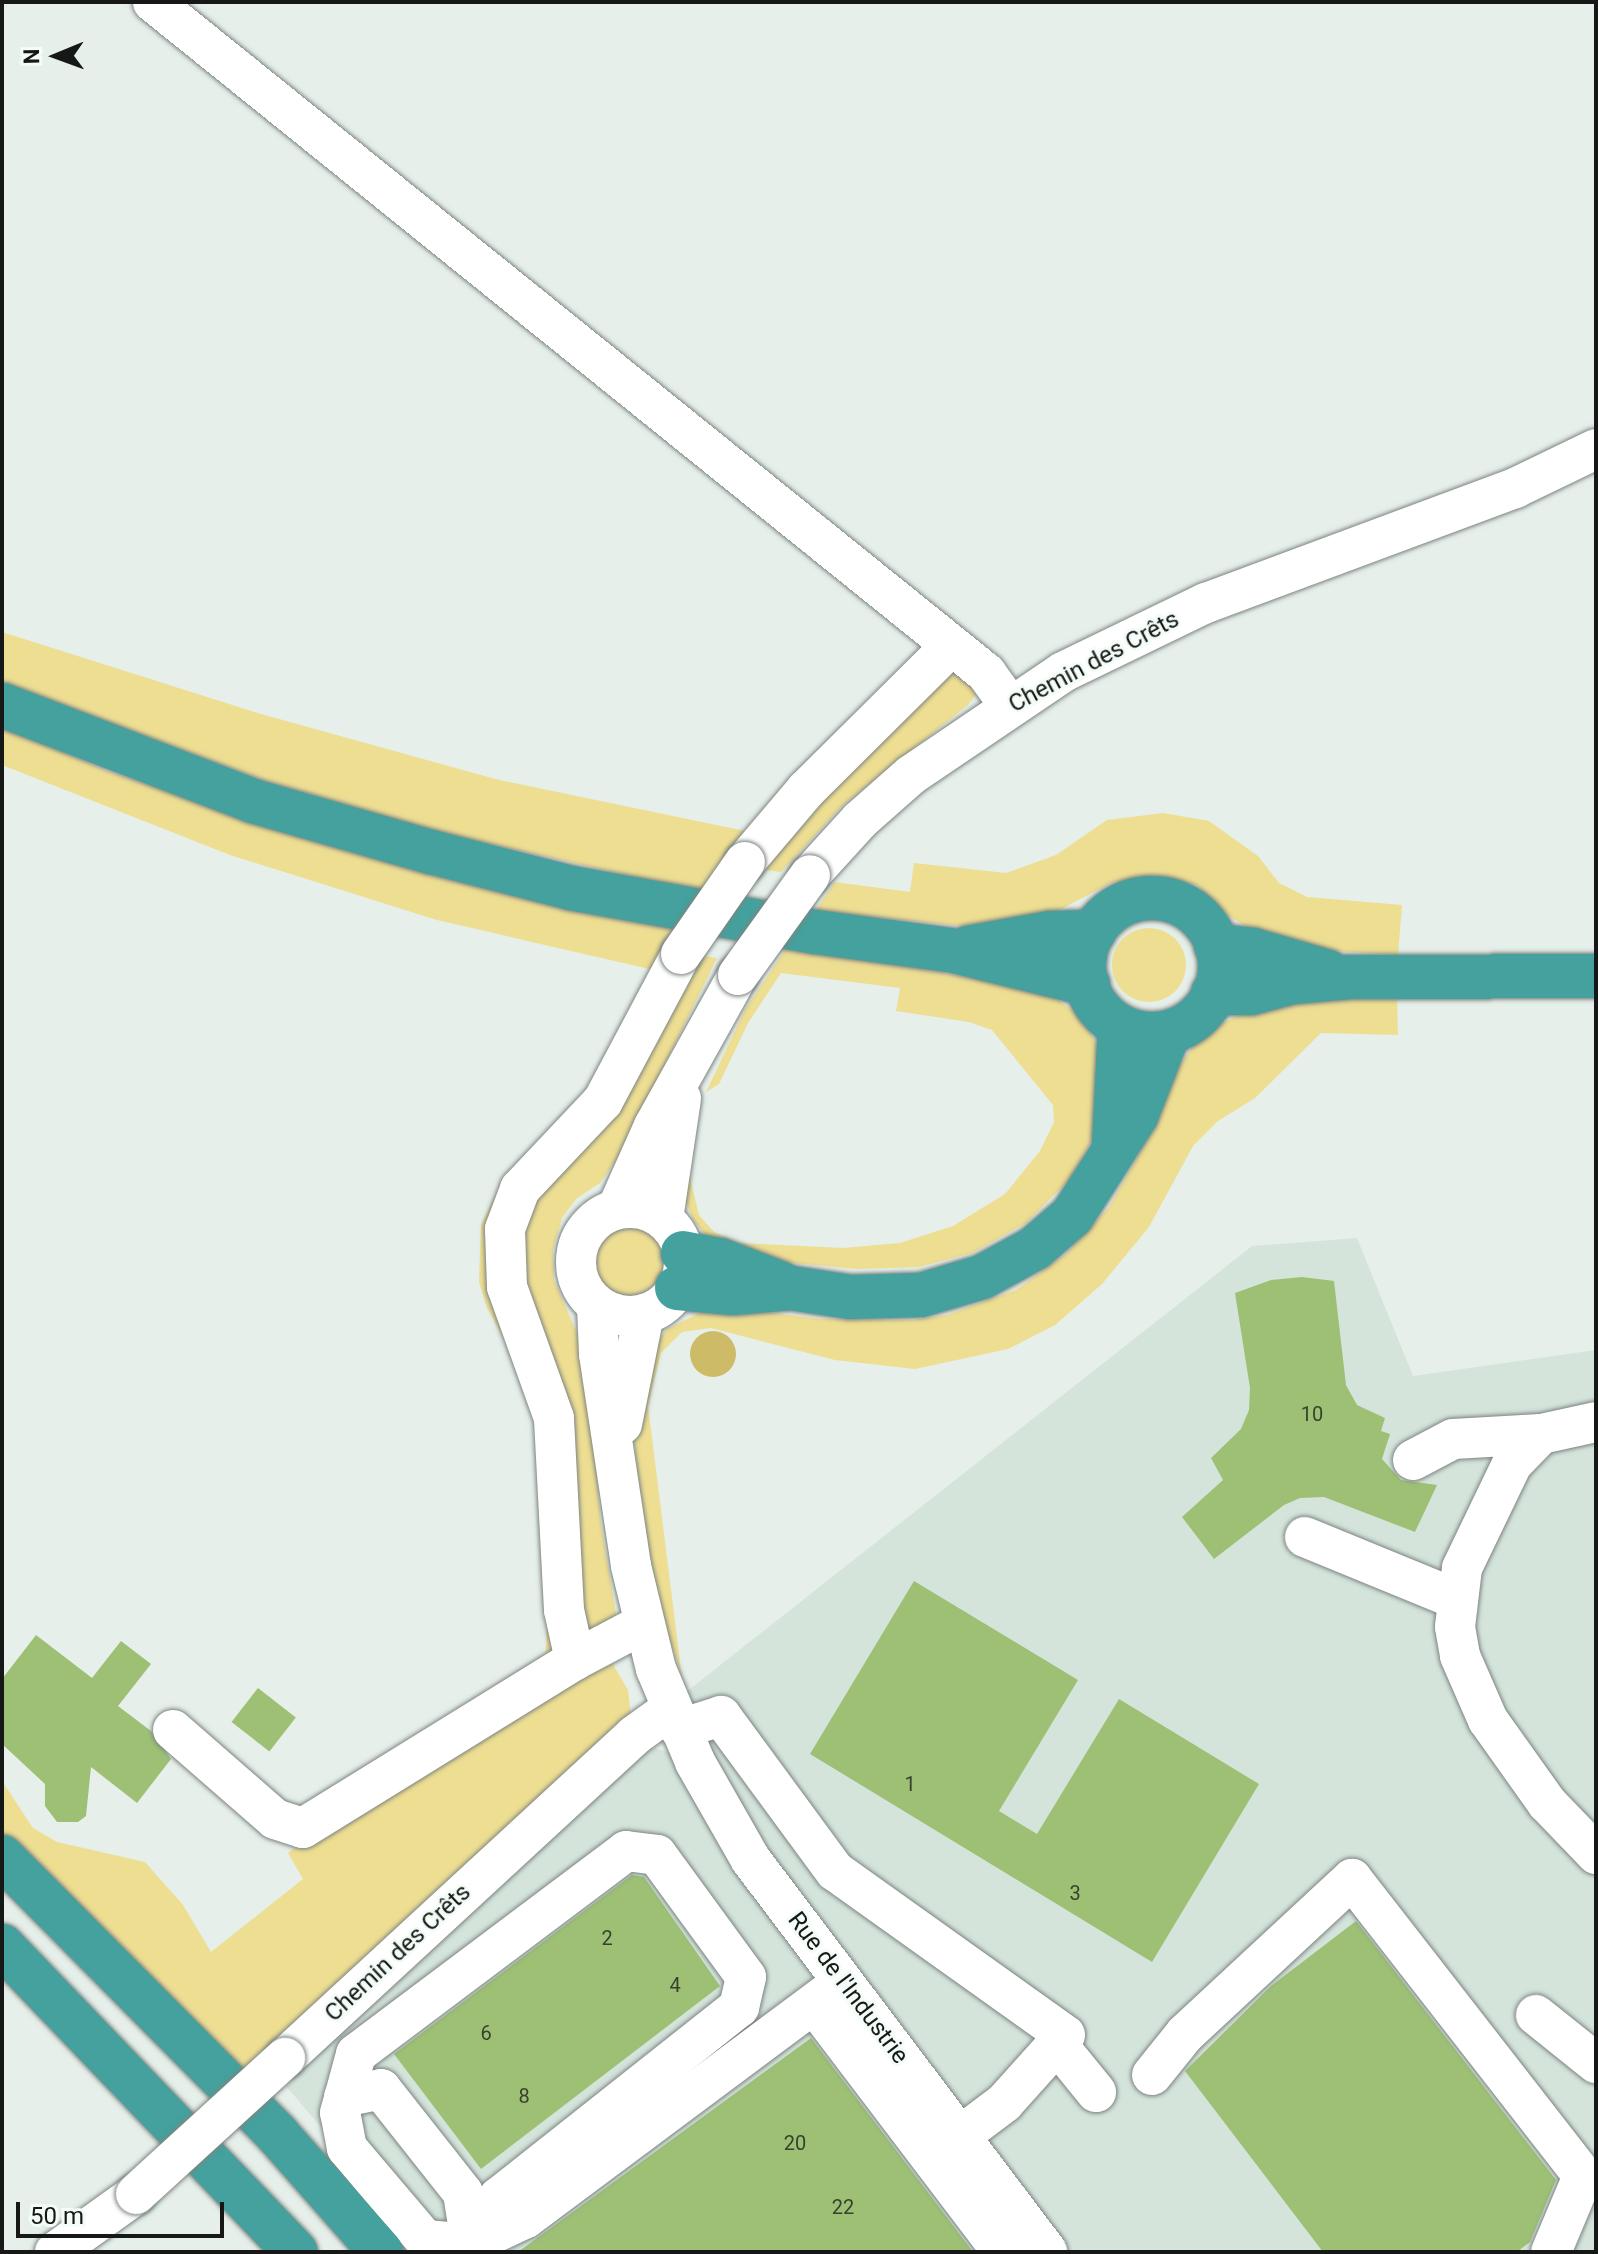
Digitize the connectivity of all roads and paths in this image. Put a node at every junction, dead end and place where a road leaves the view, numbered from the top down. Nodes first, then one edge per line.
1 (153, 2) edge
2 (1596, 449) edge
3 (951, 646) junction
4 (2, 705) edge
5 (1009, 705) junction
6 (1094, 932) junction
7 (1216, 946) junction
8 (950, 950) junction
9 (1596, 976) edge
10 (1350, 977) junction
11 (1088, 984) junction
12 (1213, 993) junction
13 (1120, 1027) junction
14 (1168, 1034) junction
15 (685, 1075) junction
16 (1113, 1147) junction
17 (617, 1209) junction
18 (667, 1269) junction
19 (597, 1306) junction
20 (1596, 1422) edge
21 (1541, 1434) junction
22 (617, 1452) junction
23 (1413, 1460) dead end
24 (1305, 1537) dead end
25 (1456, 1599) junction
26 (643, 1624) junction
27 (575, 1660) junction
28 (676, 1719) junction
29 (173, 1730) dead end
30 (1596, 1854) edge
31 (2, 1857) edge
32 (2, 1897) edge
33 (2, 1946) edge
34 (829, 1993) junction
35 (1536, 2015) dead end
36 (1057, 2044) junction
37 (1596, 2063) edge
38 (1152, 2075) dead end
39 (1096, 2092) dead end
40 (344, 2097) junction
41 (960, 2136) junction
42 (472, 2248) edge
43 (55, 2252) edge
44 (295, 2252) edge
45 (347, 2252) edge
46 (381, 2252) edge
47 (1002, 2252) edge
48 (1047, 2252) edge
49 (1551, 2252) edge

1 - 3 street
2 - 5 street, Chemin des Crêts
3 - 5 street
3 - 27 street, bridge
4 - 8 highway
5 - 15 street, Chemin des Crêts, bridge
6 - 7 highway
6 - 8 highway
6 - 11 highway
7 - 10 highway
7 - 12 highway
8 - 11 highway
9 - 10 highway
10 - 12 highway
11 - 13 highway
12 - 14 highway
13 - 14 highway
13 - 16 highway
14 - 16 highway
15 - 17 street, Chemin des Crêts
15 - 18 street, Chemin des Crêts
16 - 18 highway
17 - 18 street
17 - 19 street, Chemin des Crêts
18 - 19 street
18 - 22 street, Chemin des Crêts
19 - 22 street, Chemin des Crêts
20 - 21 street
21 - 23 street
21 - 25 street
22 - 26 street, Chemin des Crêts
24 - 25 street
25 - 30 street
26 - 27 street
26 - 28 street, Chemin des Crêts
27 - 29 street
28 - 34 street, Rue de l'Industrie
28 - 36 street
28 - 43 street, Chemin des Crêts, bridge
31 - 46 highway
32 - 45 highway
33 - 44 highway
34 - 41 street, Rue de l'Industrie
34 - 42 street
34 - 47 street
35 - 37 street
36 - 39 street
36 - 41 street
38 - 49 street
40 - 42 street
40 - 42 street
40 - 42 street
41 - 48 street, Rue de l'Industrie

